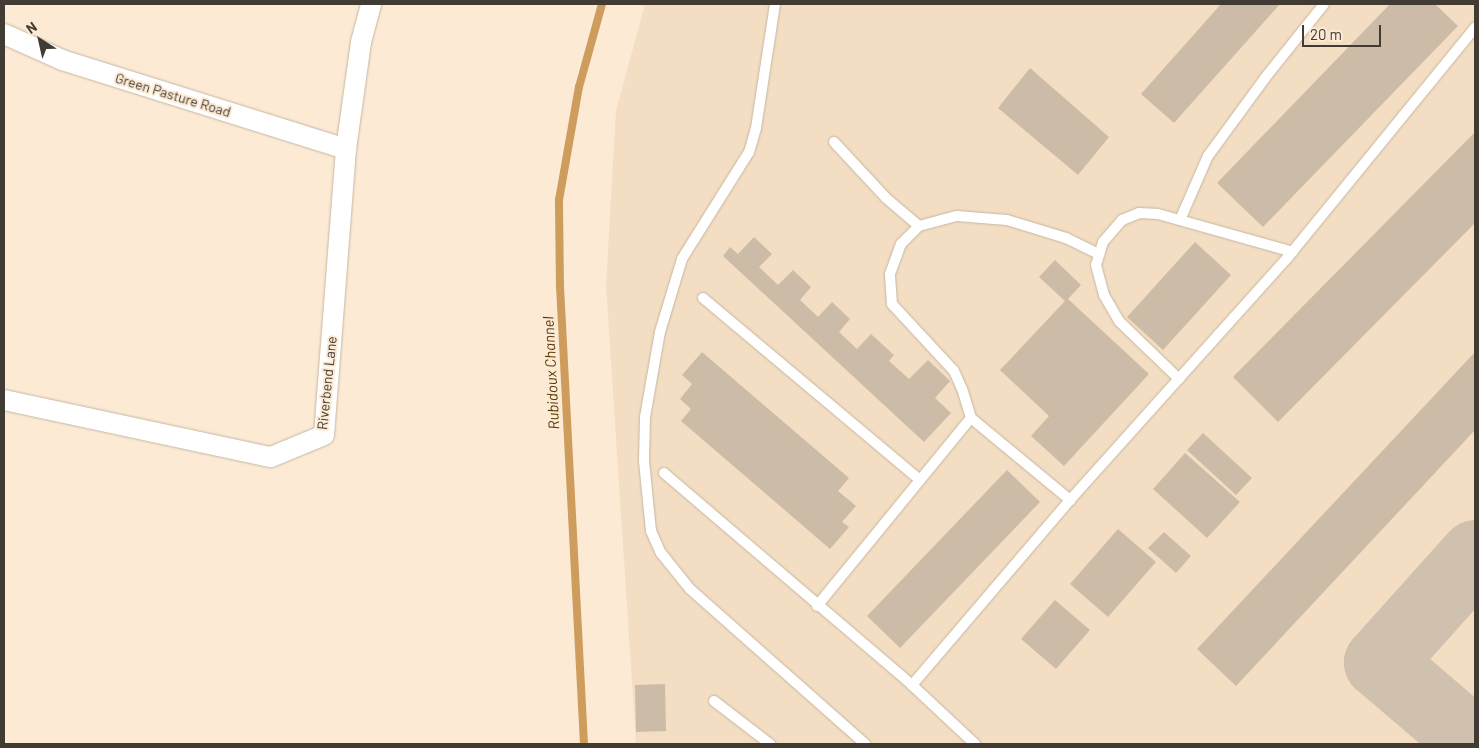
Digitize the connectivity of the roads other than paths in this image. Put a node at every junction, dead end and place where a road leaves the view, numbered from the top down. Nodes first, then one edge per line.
1 (370, 4) edge
2 (775, 4) edge
3 (1324, 4) edge
4 (1475, 28) edge
5 (4, 34) edge
6 (834, 142) dead end
7 (346, 149) junction
8 (1180, 220) junction
9 (919, 226) junction
10 (1293, 252) junction
11 (1099, 254) junction
12 (702, 298) dead end
13 (1179, 379) junction
14 (4, 400) edge
15 (971, 418) junction
16 (664, 473) dead end
17 (920, 480) junction
18 (1070, 500) junction
19 (817, 606) junction
20 (912, 685) junction
21 (714, 701) dead end
22 (853, 740) edge
23 (770, 744) edge
24 (865, 744) edge
25 (975, 744) edge

1 - 7 street, Riverbend Lane
2 - 22 lane
3 - 8 lane
4 - 10 lane
5 - 7 street, Green Pasture Road
6 - 9 lane
7 - 14 street, Riverbend Lane
8 - 10 lane
8 - 11 lane
9 - 11 lane
9 - 15 lane
10 - 13 lane
11 - 13 lane
12 - 17 lane
13 - 18 lane
15 - 17 lane
15 - 18 lane
16 - 19 lane
17 - 19 lane
18 - 20 lane
19 - 20 lane
20 - 25 lane
21 - 23 lane
22 - 24 lane

